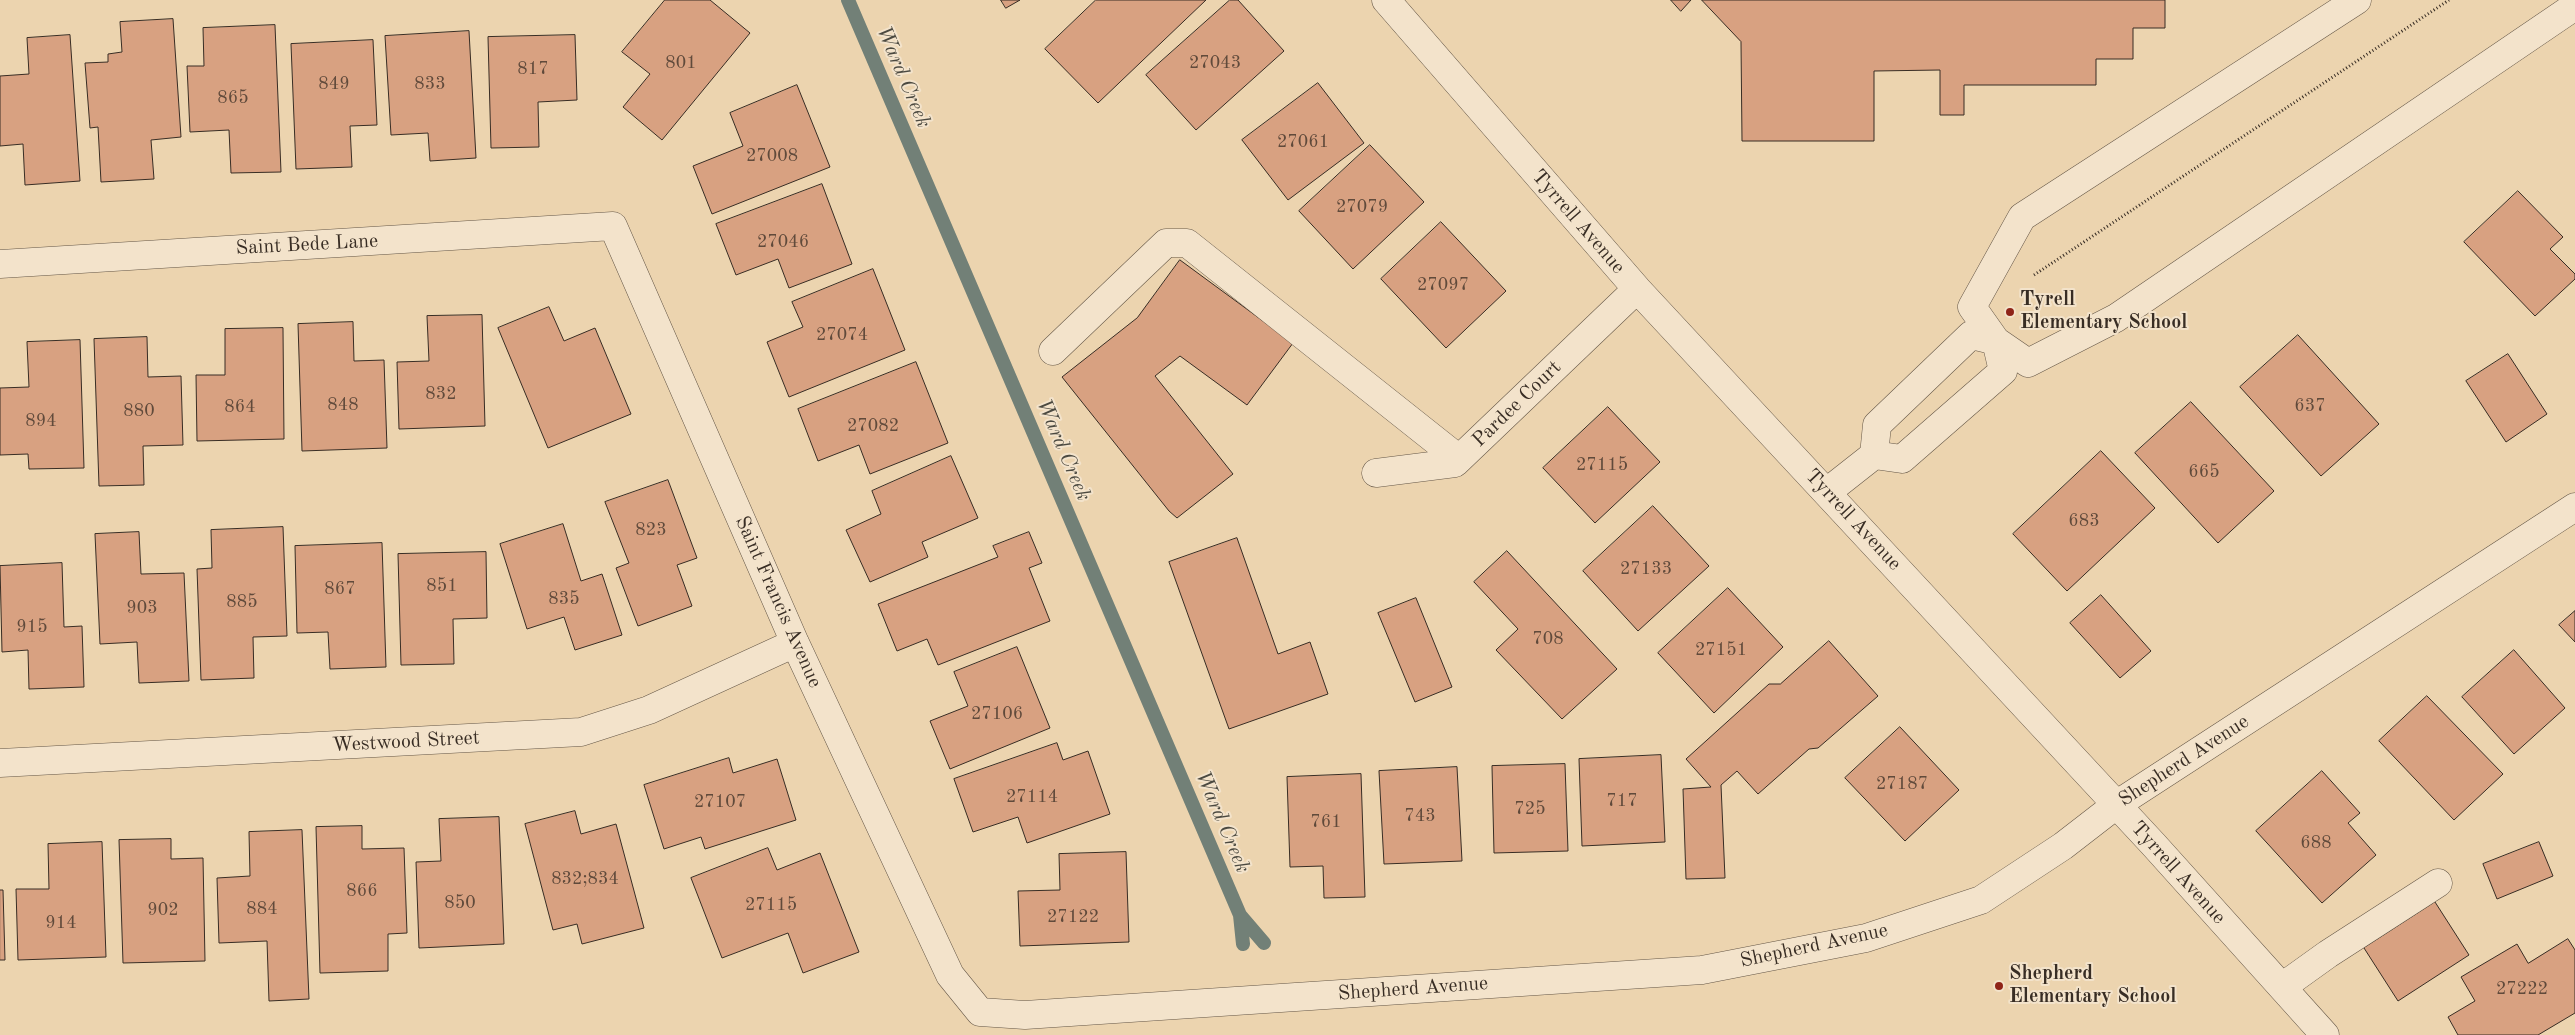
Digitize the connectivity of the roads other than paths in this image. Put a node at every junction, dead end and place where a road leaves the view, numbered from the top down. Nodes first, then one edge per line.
1 (1386, 0) edge
2 (2357, 0) edge
3 (2575, 6) edge
4 (613, 226) joint
5 (0, 264) edge
6 (1637, 289) junction
7 (1996, 341) junction
8 (1053, 352) dead end
9 (1874, 456) junction
10 (1460, 459) junction
11 (1376, 473) dead end
12 (1827, 492) junction
13 (2575, 507) edge
14 (795, 643) junction
15 (0, 763) edge
16 (2116, 805) junction
17 (2438, 883) dead end
18 (950, 975) joint
19 (2282, 988) junction
20 (2325, 1035) edge

1 - 6 street, Tyrrell Avenue
2 - 7 street
3 - 7 street
4 - 5 street, Saint Bede Lane
4 - 14 street, Saint Francis Avenue
6 - 10 street, Pardee Court
6 - 12 street, Tyrrell Avenue
7 - 9 street
7 - 9 street
8 - 10 street
9 - 12 street
10 - 11 street, Pardee Court
12 - 16 street, Tyrrell Avenue
13 - 16 street, Shepherd Avenue
14 - 15 street, Westwood Street
14 - 18 street, Saint Francis Avenue
16 - 18 street, Shepherd Avenue
16 - 19 street, Tyrrell Avenue
17 - 19 street
19 - 20 street, Tyrrell Avenue

